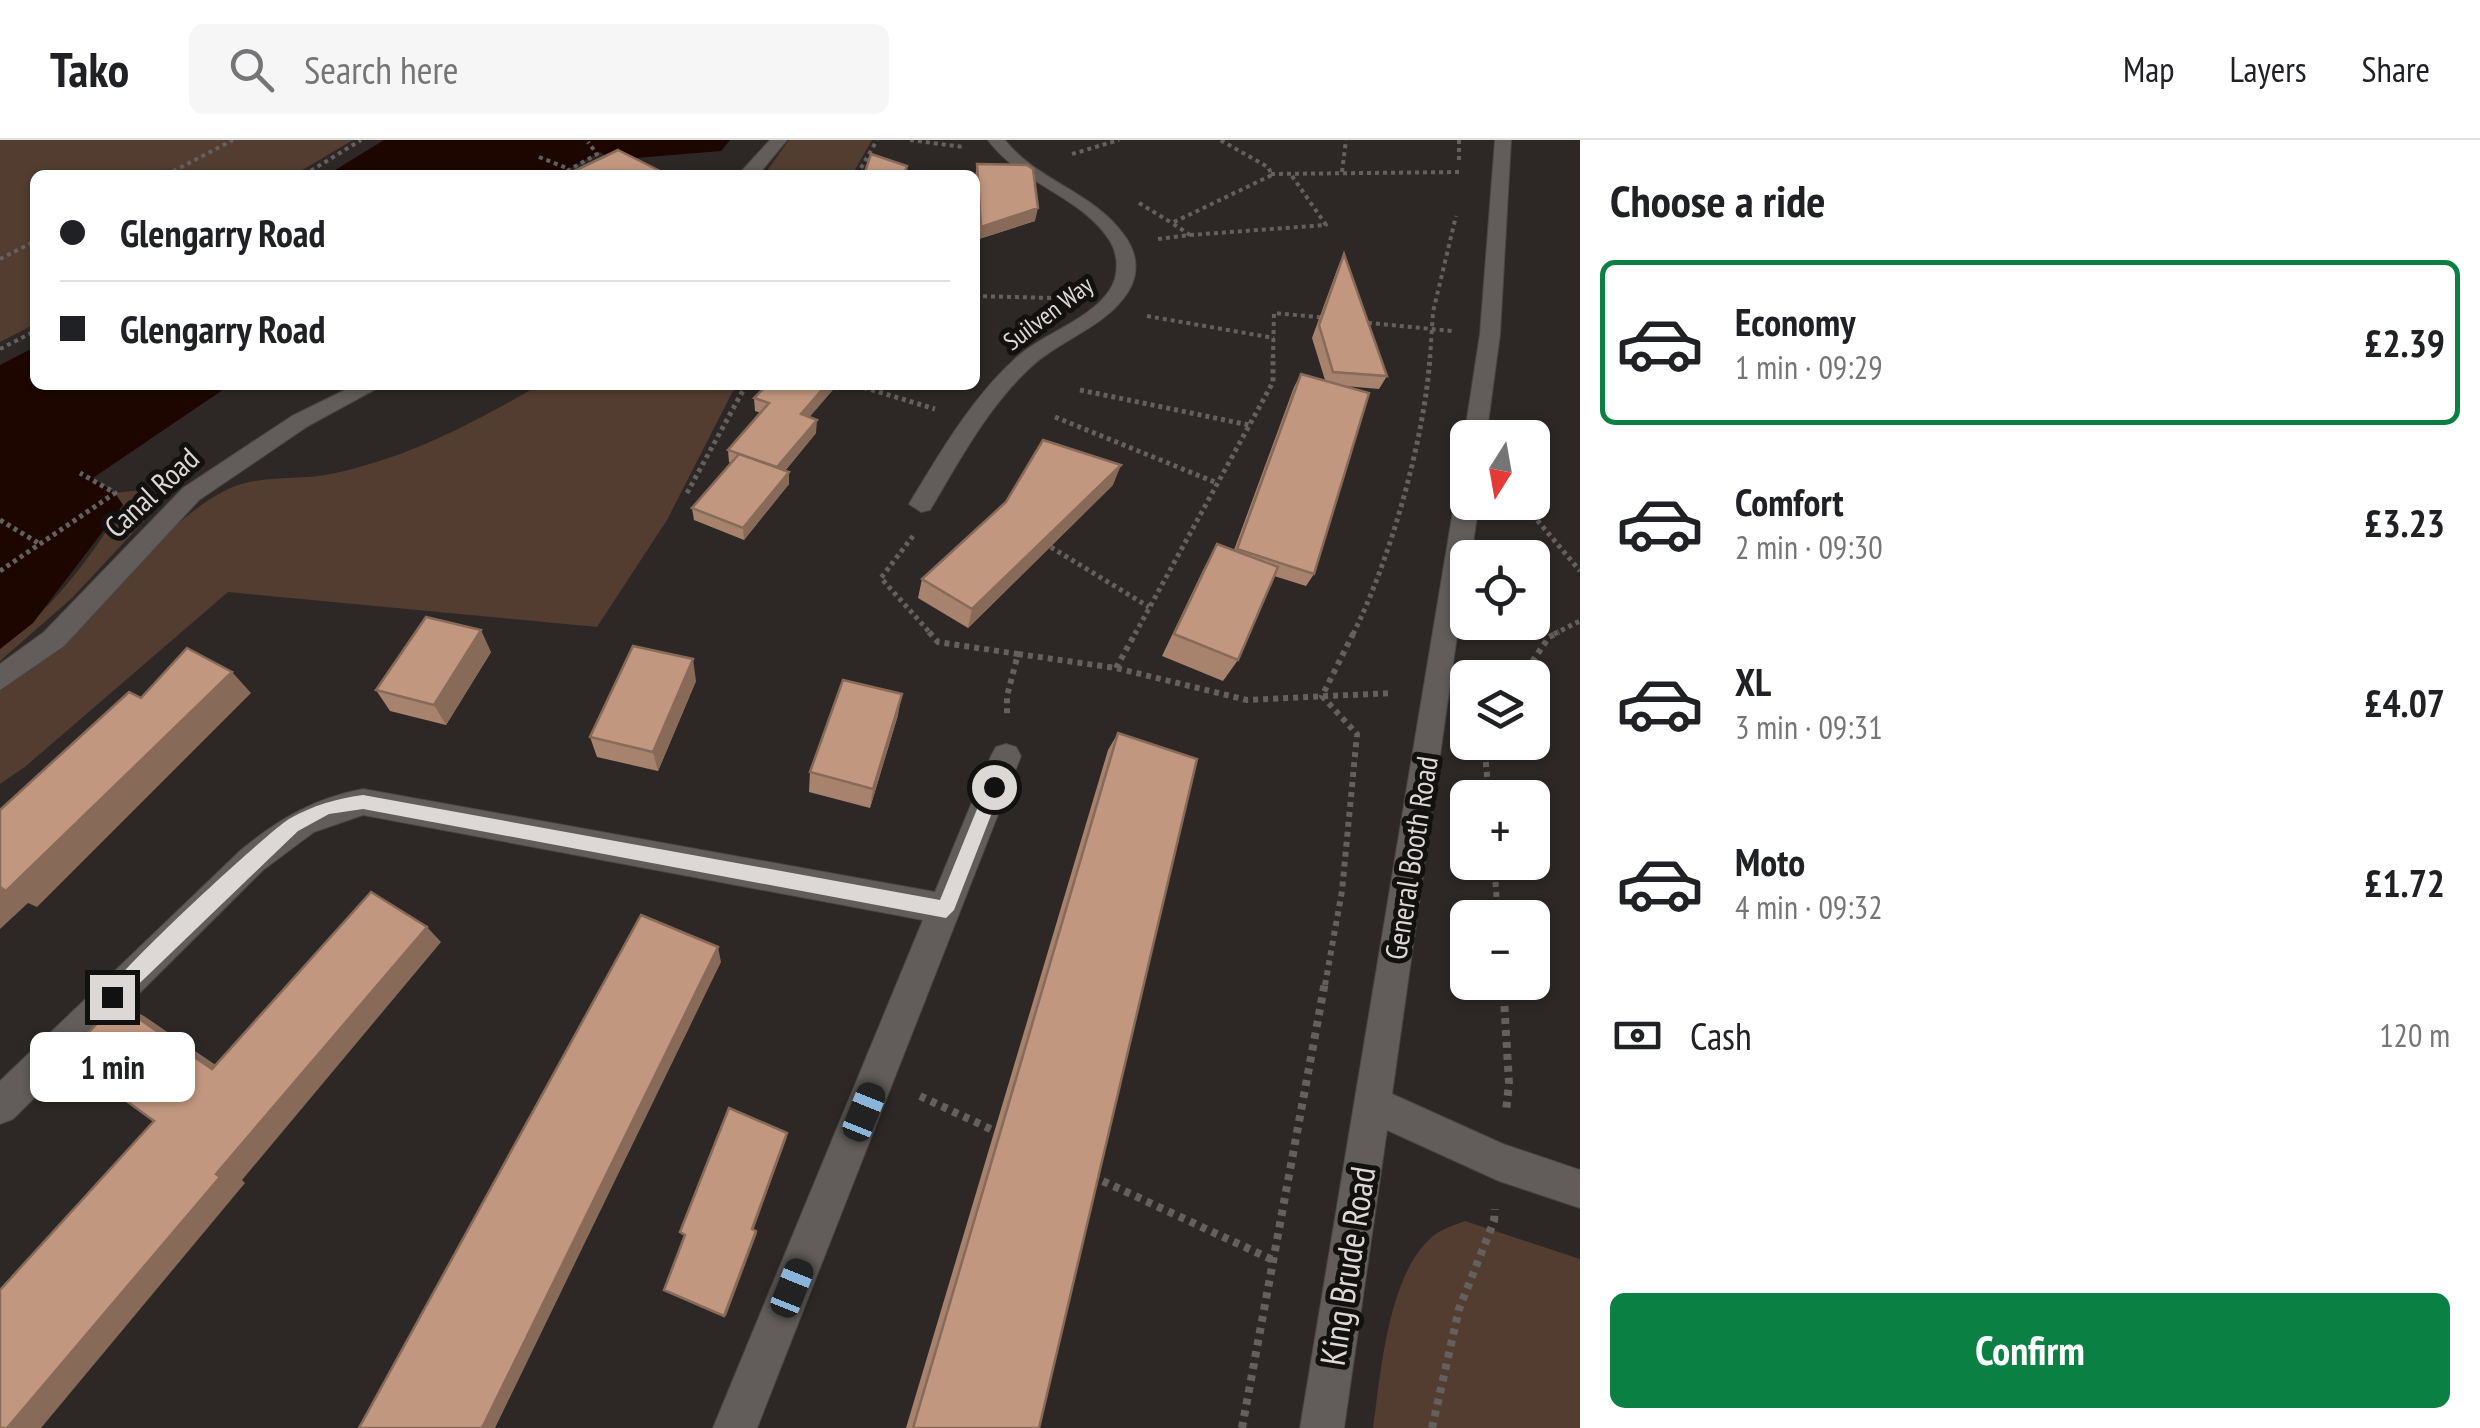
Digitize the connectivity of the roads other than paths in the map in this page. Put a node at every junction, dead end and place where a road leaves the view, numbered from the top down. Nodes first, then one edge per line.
1 (779, 140) edge
2 (996, 140) edge
3 (1503, 140) edge
4 (753, 170) edge
5 (362, 390) edge
6 (1478, 420) edge
7 (921, 504) road end
8 (1464, 520) edge
9 (0, 679) edge
10 (1006, 756) road end
11 (946, 910) junction
12 (1374, 1104) junction
13 (0, 1106) edge
14 (1580, 1188) edge
15 (736, 1428) edge
16 (1322, 1428) edge

1 - 4 street
2 - 7 street, Suilven Way
3 - 6 street
5 - 9 street, Canal Road
8 - 12 street, General Booth Road
10 - 11 street
11 - 13 street
11 - 15 street
12 - 14 street
12 - 16 street, King Brude Road

